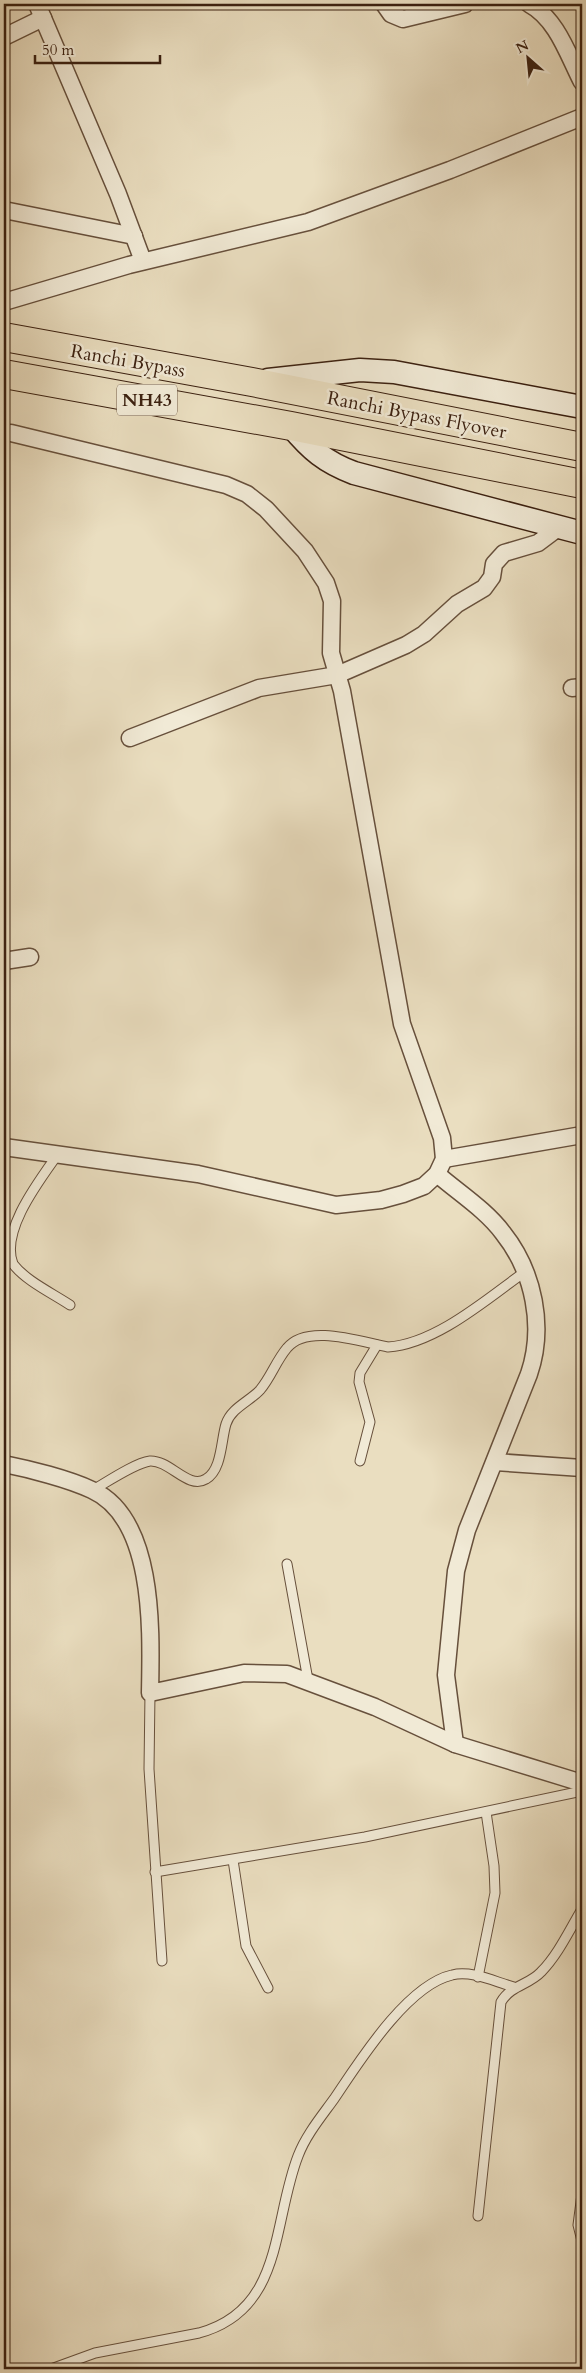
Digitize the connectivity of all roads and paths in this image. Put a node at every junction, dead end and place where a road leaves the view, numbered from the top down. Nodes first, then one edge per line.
1 (384, 4) edge
2 (465, 4) edge
3 (529, 4) edge
4 (40, 11) edge
5 (4, 37) edge
6 (582, 82) edge
7 (582, 117) edge
8 (4, 210) edge
9 (134, 236) junction
10 (144, 261) junction
11 (4, 302) edge
12 (4, 337) edge
13 (4, 374) edge
14 (252, 382) junction
15 (582, 407) edge
16 (291, 426) junction
17 (11, 433) dead end
18 (582, 447) edge
19 (582, 484) edge
20 (558, 528) junction
21 (582, 533) edge
22 (337, 676) junction
23 (130, 738) dead end
24 (30, 957) dead end
25 (4, 962) edge
26 (582, 1135) edge
27 (6, 1148) edge
28 (58, 1154) junction
29 (444, 1159) junction
30 (437, 1174) junction
31 (526, 1271) junction
32 (70, 1304) dead end
33 (377, 1345) junction
34 (360, 1461) dead end
35 (495, 1462) junction
36 (4, 1464) edge
37 (582, 1468) edge
38 (93, 1490) junction
39 (287, 1564) dead end
40 (308, 1680) junction
41 (150, 1693) junction
42 (454, 1744) junction
43 (582, 1783) edge
44 (582, 1791) edge
45 (486, 1812) junction
46 (233, 1860) junction
47 (155, 1872) junction
48 (582, 1909) edge
49 (162, 1961) dead end
50 (478, 1977) junction
51 (514, 1987) junction
52 (268, 1988) dead end
53 (582, 2194) edge
54 (478, 2216) dead end
55 (582, 2241) edge
56 (51, 2369) edge

1 - 2 street
3 - 6 street
4 - 5 street
4 - 9 street
7 - 10 street
8 - 9 street
9 - 10 street
10 - 11 street
12 - 14 highway, Ranchi Bypass / NH43
13 - 16 highway, Ranchi Bypass / NH43
14 - 15 street
14 - 18 highway, Ranchi Bypass Flyover / NH43
16 - 19 highway, Ranchi Bypass Flyover / NH43
16 - 20 street
17 - 22 street
20 - 21 street
20 - 22 street
22 - 23 street
22 - 29 street
24 - 25 street
26 - 29 street
27 - 28 street
28 - 30 street
28 - 32 lane
29 - 30 street
30 - 31 street
31 - 33 lane
31 - 35 street
33 - 34 lane
33 - 38 lane
35 - 37 street
35 - 42 street
36 - 38 street
38 - 41 street
39 - 40 lane
40 - 41 street
40 - 42 street
41 - 47 lane
42 - 43 street
44 - 45 lane
45 - 46 lane
45 - 50 lane
46 - 47 lane
46 - 52 lane
47 - 49 lane
48 - 51 lane
50 - 51 lane
50 - 56 lane
51 - 54 lane
53 - 55 lane

